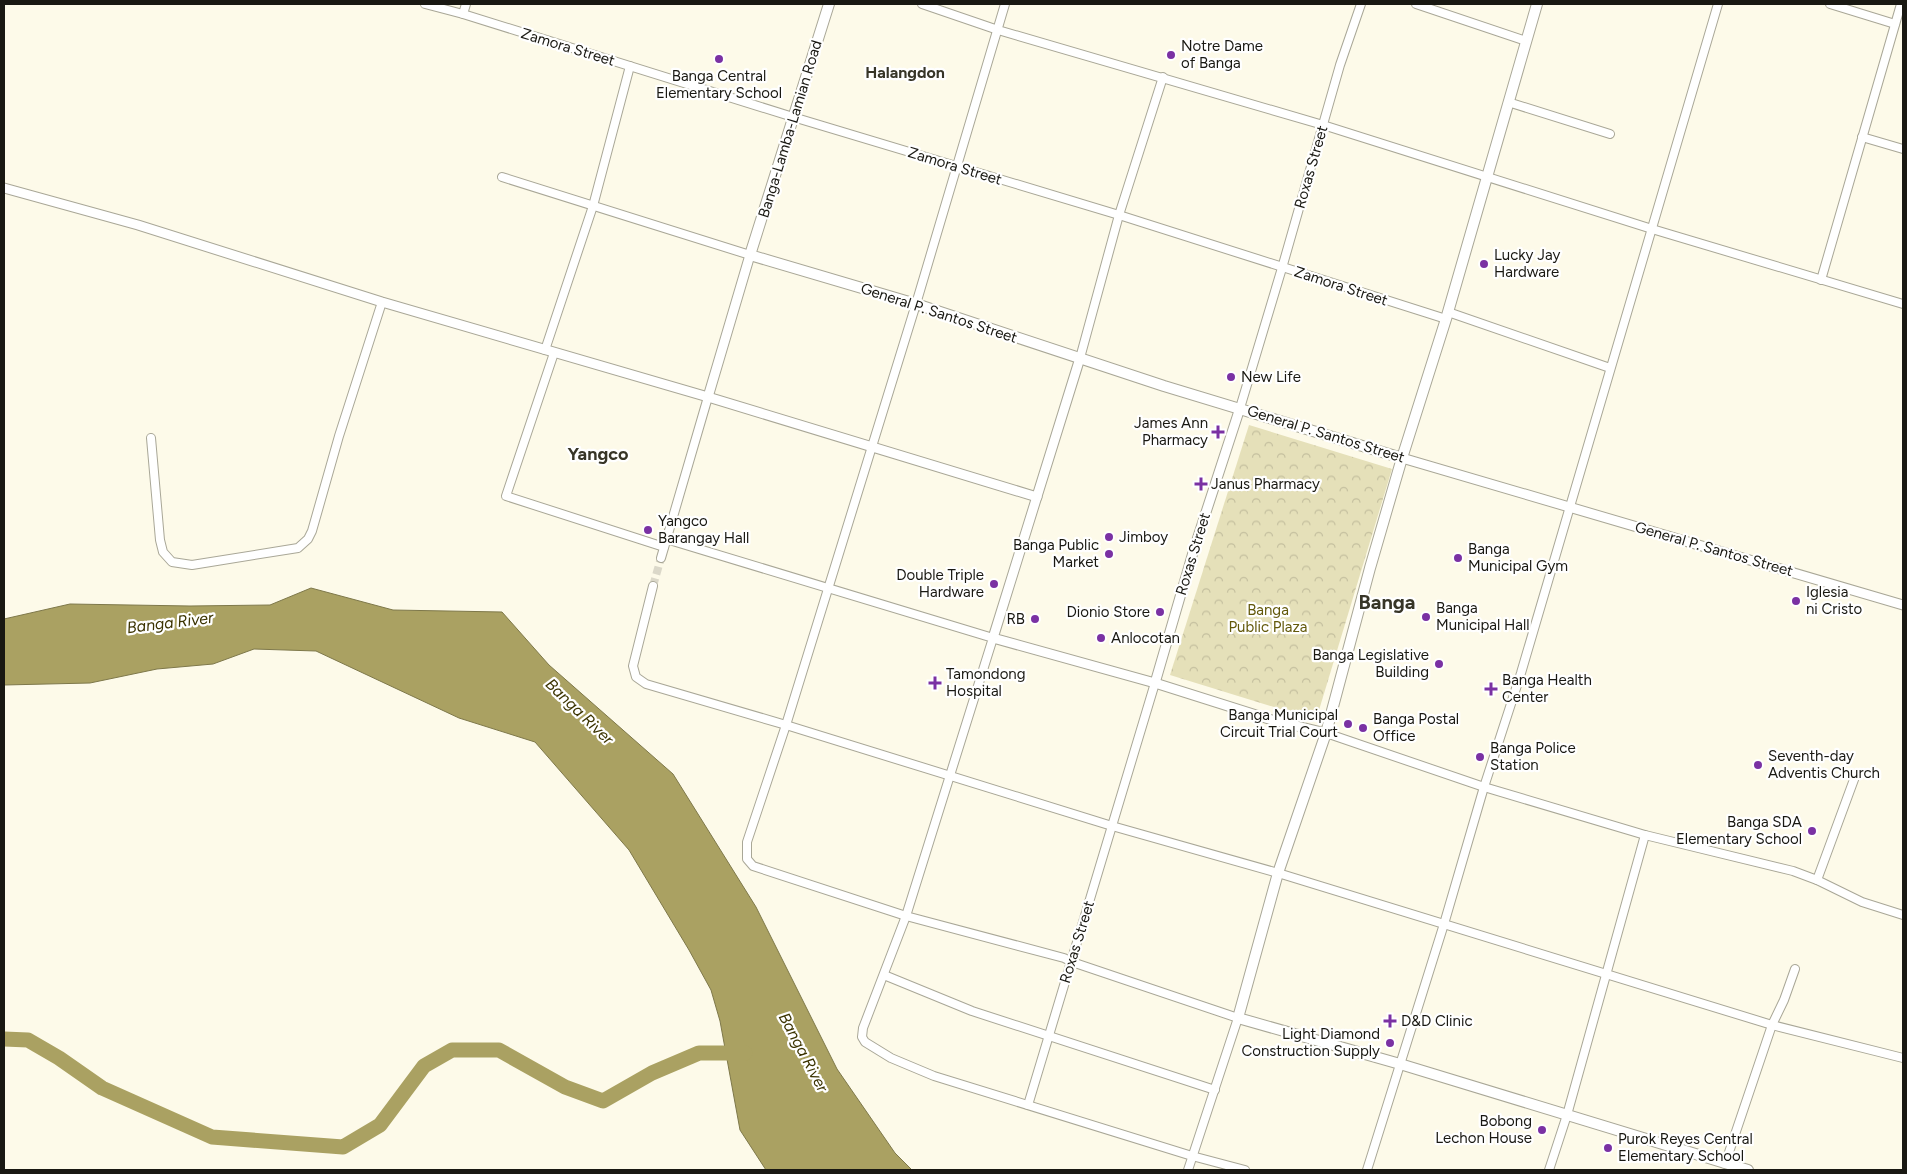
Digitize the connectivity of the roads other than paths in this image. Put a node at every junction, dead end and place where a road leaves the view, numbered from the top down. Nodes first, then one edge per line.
1 (425, 4) edge
2 (466, 4) edge
3 (830, 4) edge
4 (922, 4) edge
5 (1005, 4) edge
6 (1361, 4) edge
7 (1416, 4) edge
8 (1538, 4) edge
9 (1718, 4) edge
10 (1830, 4) edge
11 (1901, 4) edge
12 (463, 14) junction
13 (1895, 24) junction
14 (998, 30) junction
15 (1526, 41) junction
16 (630, 66) junction
17 (1163, 78) junction
18 (1508, 102) junction
19 (793, 117) junction
20 (1323, 125) junction
21 (1610, 134) dead end
22 (1862, 137) junction
23 (1903, 150) edge
24 (955, 167) junction
25 (502, 177) dead end
26 (1486, 177) junction
27 (4, 188) edge
28 (593, 206) junction
29 (1119, 215) junction
30 (1652, 229) junction
31 (750, 255) junction
32 (1282, 268) junction
33 (1822, 280) junction
34 (382, 302) junction
35 (916, 304) junction
36 (1903, 304) edge
37 (1447, 316) junction
38 (545, 350) junction
39 (554, 353) junction
40 (1080, 358) junction
41 (1610, 368) junction
42 (708, 397) junction
43 (1240, 408) junction
44 (151, 438) dead end
45 (871, 447) junction
46 (1402, 458) junction
47 (1036, 497) junction
48 (1570, 506) junction
49 (665, 543) junction
50 (661, 558) tunnel mouth
51 (653, 586) tunnel mouth
52 (828, 589) junction
53 (1903, 602) edge
54 (994, 638) junction
55 (1154, 683) junction
56 (786, 725) junction
57 (1326, 733) junction
58 (1856, 774) dead end
59 (949, 776) junction
60 (1484, 787) junction
61 (1112, 826) junction
62 (1645, 835) junction
63 (1278, 873) junction
64 (1817, 880) junction
65 (1903, 915) edge
66 (906, 916) junction
67 (1444, 924) junction
68 (1072, 962) junction
69 (1795, 969) dead end
70 (1606, 974) junction
71 (884, 975) junction
72 (1238, 1018) junction
73 (1772, 1025) junction
74 (1047, 1037) junction
75 (1903, 1058) edge
76 (1400, 1064) junction
77 (1215, 1090) junction
78 (1028, 1105) junction
79 (1567, 1114) junction
80 (1192, 1156) junction
81 (1725, 1164) junction
82 (1188, 1170) edge
83 (1246, 1170) edge
84 (1367, 1170) edge
85 (1549, 1170) edge
86 (1748, 1170) edge

1 - 12 street, Zamora Street
2 - 12 street
3 - 19 main road, Banga-Lamba-Lamian Road
4 - 14 street
5 - 14 street
6 - 20 street, Roxas Street
7 - 15 street
8 - 15 main road
9 - 30 street
10 - 13 street
11 - 13 street
12 - 16 street, Zamora Street
13 - 22 street
14 - 17 street
14 - 24 street
15 - 18 main road
16 - 19 street, Zamora Street
16 - 28 street
17 - 20 street
17 - 29 street
18 - 21 street
18 - 26 main road
19 - 24 street, Zamora Street
19 - 31 main road, Banga-Lamba-Lamian Road
20 - 26 street
20 - 32 street, Roxas Street
22 - 23 street
22 - 33 street
24 - 29 street, Zamora Street
24 - 35 street
25 - 28 street
26 - 30 street
26 - 37 main road
27 - 34 street
28 - 31 street
28 - 38 street
29 - 32 street, Zamora Street
29 - 40 street
30 - 33 street
30 - 41 street
31 - 35 main road, General P. Santos Street
31 - 42 street
32 - 37 street, Zamora Street
32 - 43 street, Roxas Street
33 - 36 street
34 - 38 street
34 - 44 street
35 - 40 main road, General P. Santos Street
35 - 45 street
37 - 41 street, Zamora Street
37 - 46 main road
38 - 39 street
39 - 42 street
39 - 49 street
40 - 43 main road, General P. Santos Street
40 - 47 street
41 - 48 street
42 - 45 street
42 - 49 street
43 - 46 main road, General P. Santos Street
43 - 55 street, Roxas Street
45 - 47 street
45 - 52 street
46 - 48 street, General P. Santos Street
46 - 57 main road
47 - 54 street
48 - 53 street, General P. Santos Street
48 - 60 street
49 - 50 street
49 - 52 street
51 - 56 street
52 - 54 street
52 - 56 street
54 - 55 street
54 - 59 street
55 - 57 street
55 - 61 street, Roxas Street
56 - 59 street
56 - 66 street
57 - 60 street
57 - 63 main road
58 - 64 street
59 - 61 street
59 - 66 street
60 - 62 street
60 - 67 street
61 - 63 street
61 - 68 street, Roxas Street
62 - 64 street
62 - 70 street
63 - 67 street
63 - 72 main road
64 - 65 street
66 - 68 street
66 - 71 street
67 - 70 street
67 - 76 street
68 - 72 street
68 - 74 street, Roxas Street
69 - 73 street
70 - 73 street
70 - 79 street
71 - 74 street
71 - 78 street
72 - 76 main road
72 - 77 street
73 - 75 street
73 - 81 street
74 - 77 street
74 - 78 street, Roxas Street
76 - 79 main road
76 - 84 street
77 - 80 street
78 - 80 street
79 - 81 main road
79 - 85 street
80 - 82 street
80 - 83 street
81 - 86 main road

